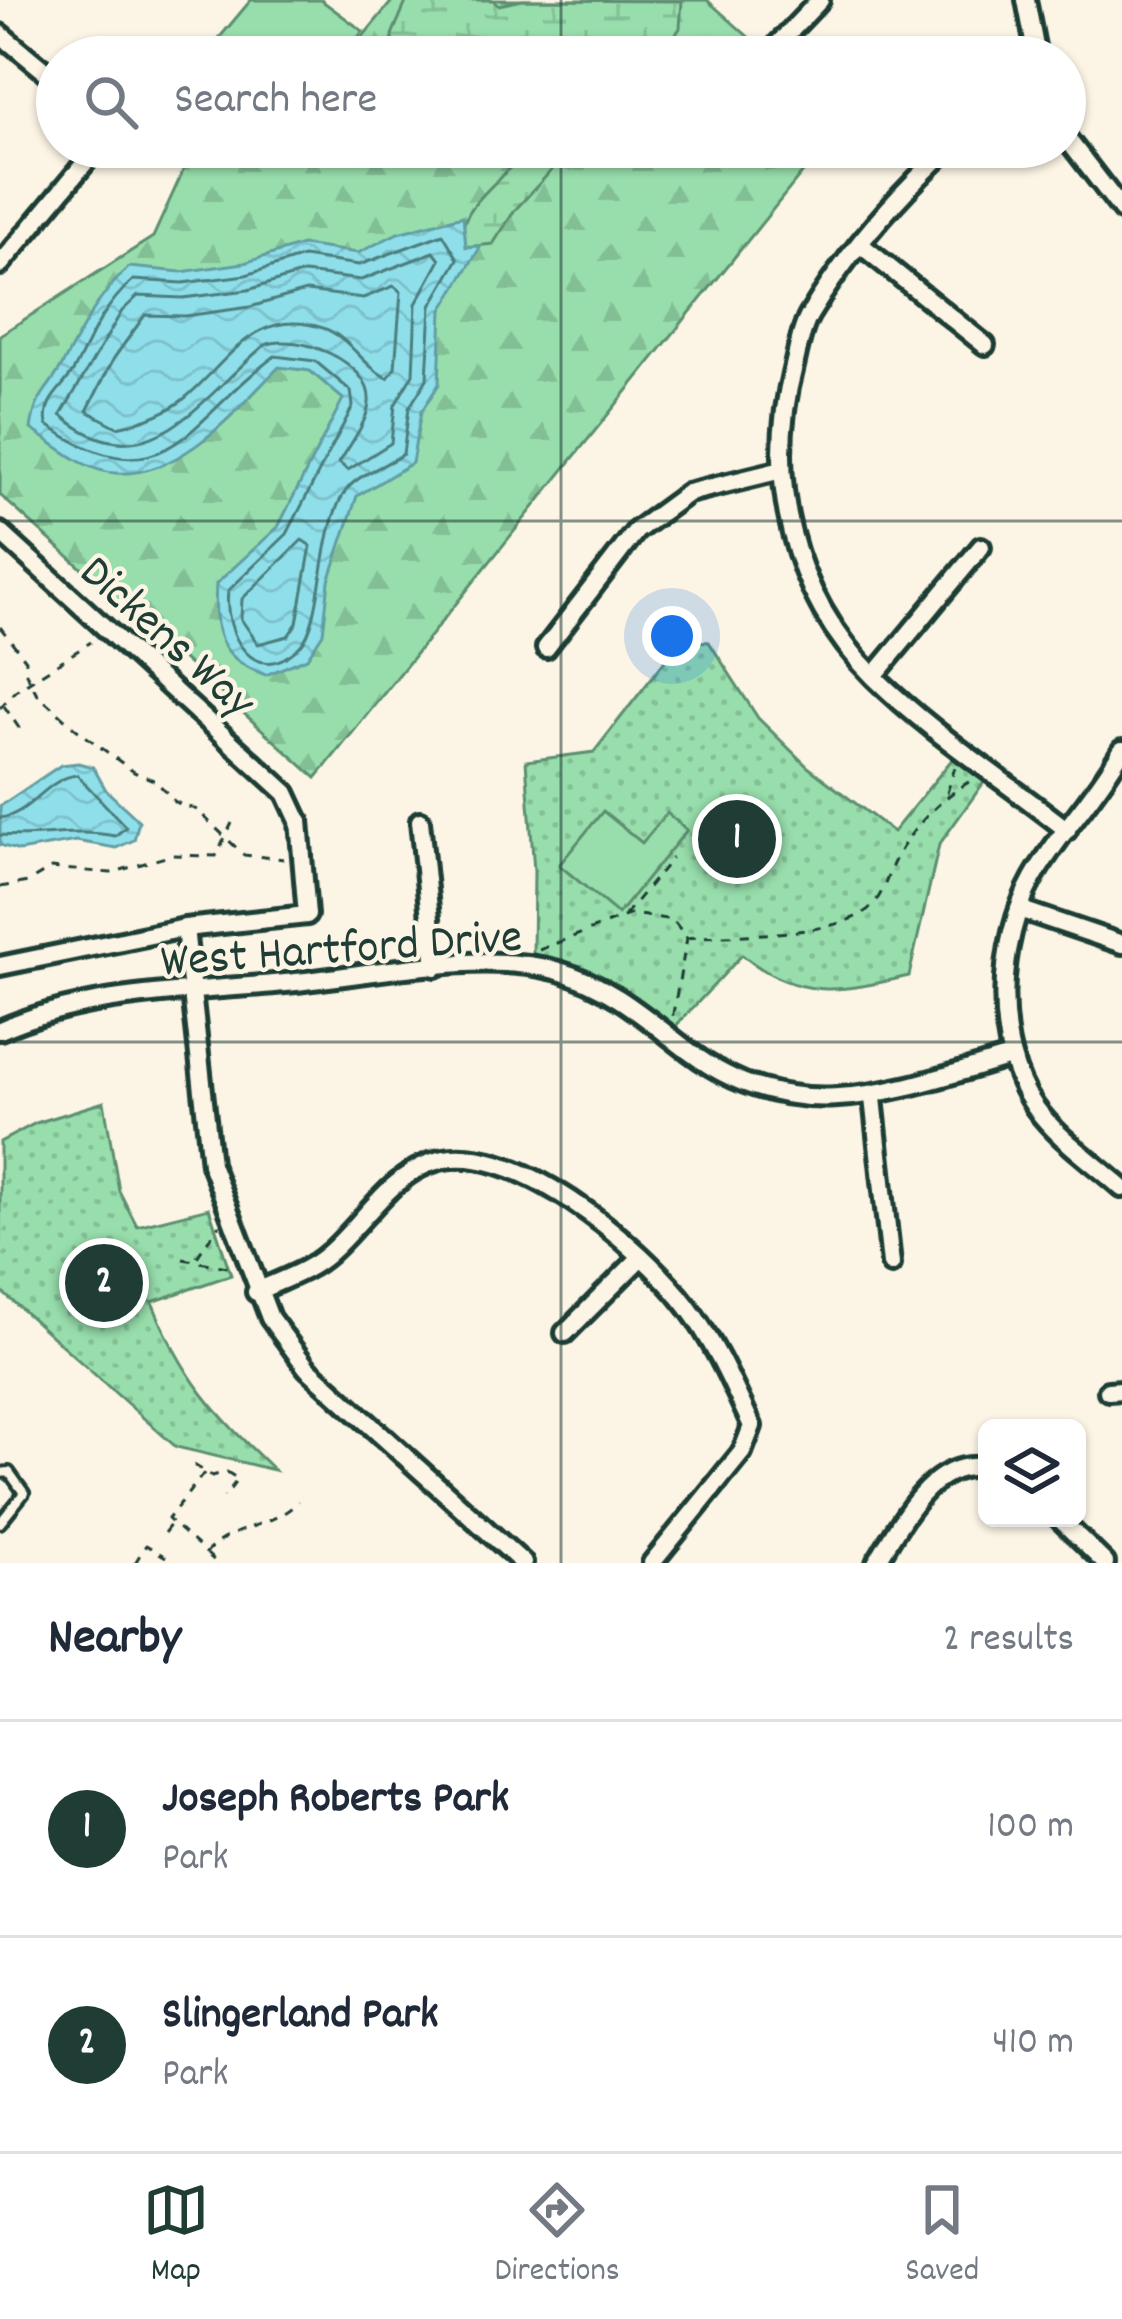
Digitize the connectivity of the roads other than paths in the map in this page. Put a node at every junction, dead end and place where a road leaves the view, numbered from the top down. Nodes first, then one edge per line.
1 (820, 0) edge
2 (1026, 0) edge
3 (0, 34) edge
4 (786, 36) edge
5 (1033, 36) edge
6 (36, 64) edge
7 (1086, 163) edge
8 (81, 168) edge
9 (928, 168) edge
10 (1122, 210) edge
11 (861, 245) junction
12 (0, 265) edge
13 (985, 346) dead end
14 (778, 471) junction
15 (0, 532) edge
16 (981, 547) dead end
17 (546, 648) dead end
18 (874, 676) junction
19 (1122, 750) edge
20 (420, 820) dead end
21 (1067, 830) junction
22 (1018, 909) junction
23 (185, 928) junction
24 (1122, 944) edge
25 (0, 966) edge
26 (435, 968) junction
27 (193, 993) junction
28 (0, 1030) edge
29 (1010, 1057) junction
30 (873, 1098) junction
31 (1122, 1188) edge
32 (640, 1257) junction
33 (891, 1264) dead end
34 (256, 1292) junction
35 (565, 1333) dead end
36 (978, 1466) edge
37 (0, 1473) edge
38 (0, 1522) edge
39 (1068, 1527) edge
40 (523, 1563) edge
41 (652, 1563) edge
42 (876, 1563) edge
43 (1105, 1563) edge

1 - 4 street
2 - 5 street
3 - 6 street
7 - 10 street
8 - 12 street
9 - 11 street
11 - 13 street
11 - 14 street
14 - 17 street
14 - 18 street
15 - 23 street, Dickens Way
16 - 18 street
18 - 21 street
19 - 21 street
20 - 26 street
21 - 22 street
22 - 24 street
22 - 29 street
23 - 25 street
23 - 27 street
26 - 27 street, West Hartford Drive
26 - 30 street, West Hartford Drive
27 - 28 street, West Hartford Drive
27 - 34 street
29 - 30 street, West Hartford Drive
29 - 31 street
30 - 33 street
32 - 34 street
32 - 35 street
32 - 41 street
34 - 40 street
36 - 42 street
37 - 38 lane
39 - 43 street

